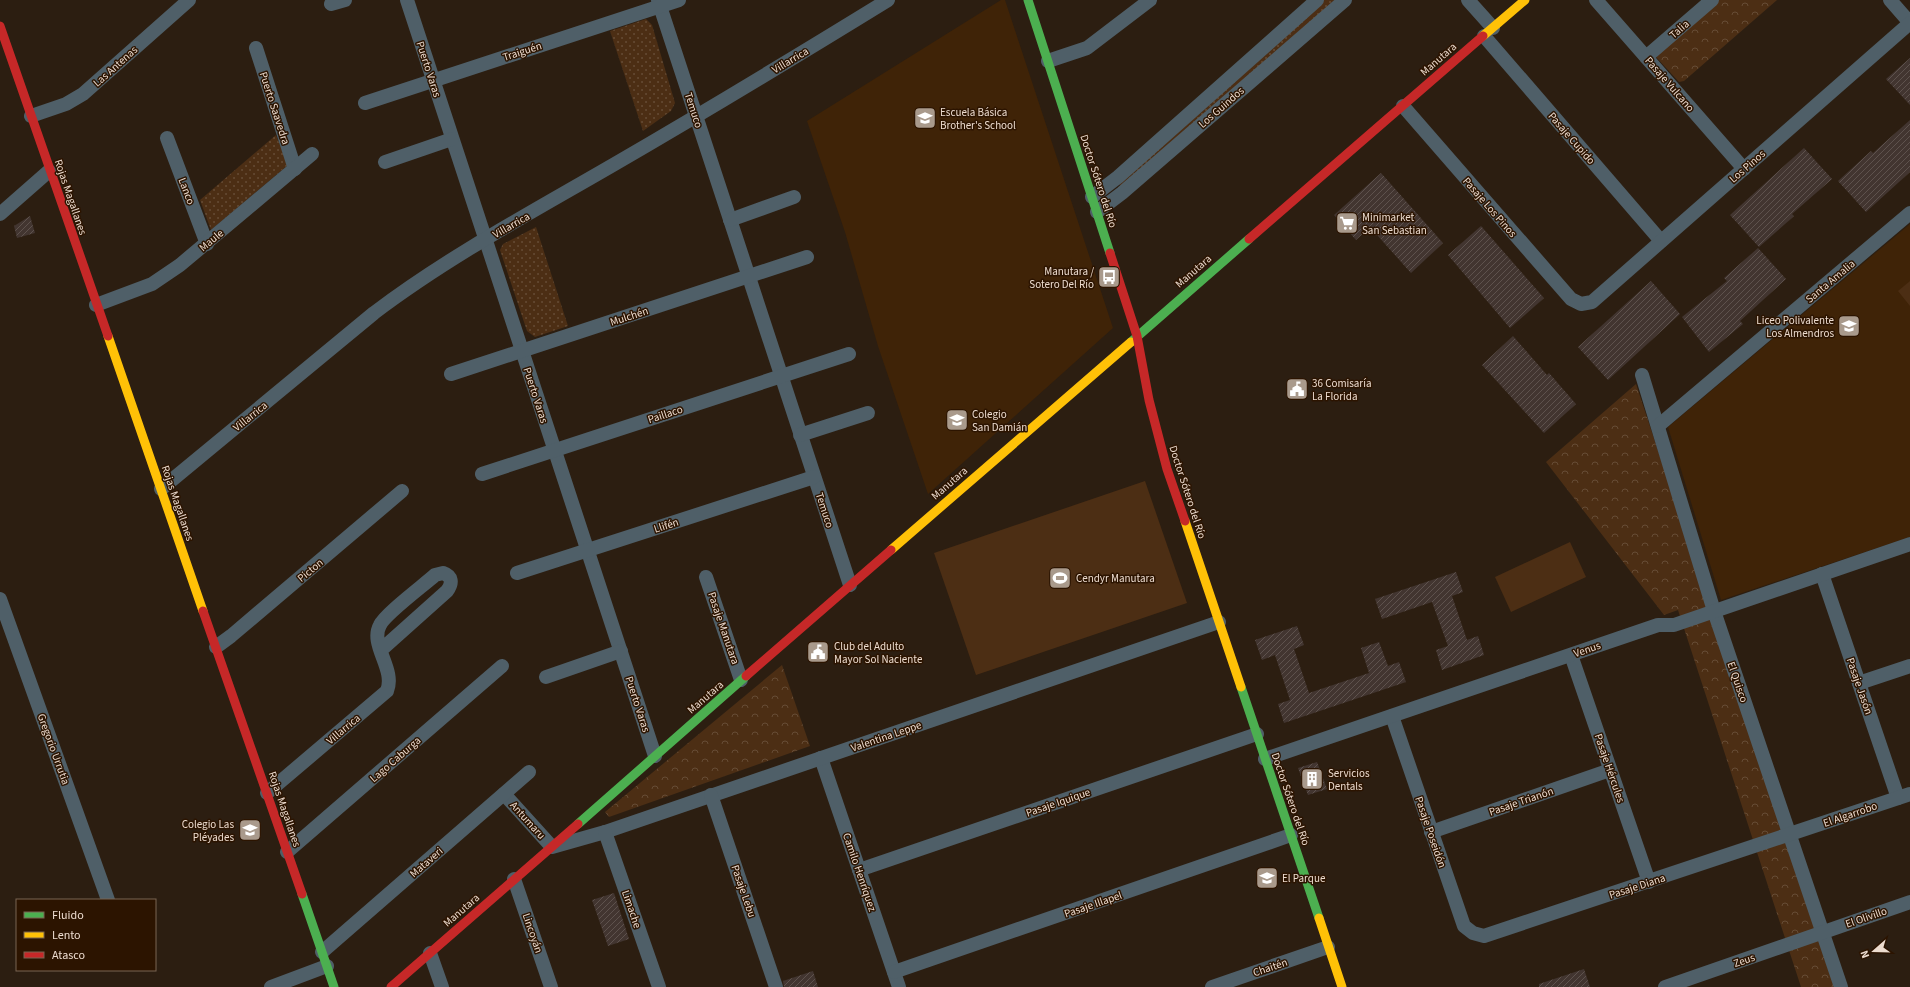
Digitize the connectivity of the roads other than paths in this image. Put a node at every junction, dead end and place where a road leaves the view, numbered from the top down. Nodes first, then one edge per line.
1 (189, 0) edge
2 (345, 0) edge
3 (407, 0) edge
4 (679, 0) edge
5 (888, 0) edge
6 (1028, 0) edge
7 (1150, 0) edge
8 (1317, 0) edge
9 (1345, 0) edge
10 (1468, 0) edge
11 (1525, 0) edge
12 (1596, 0) edge
13 (1712, 0) edge
14 (1890, 0) edge
15 (659, 3) edge
16 (331, 4) dead end
17 (1910, 23) edge
18 (0, 26) edge
19 (1488, 32) junction
20 (256, 48) dead end
21 (1646, 57) junction
22 (1048, 62) junction
23 (433, 80) junction
24 (365, 103) dead end
25 (1403, 106) junction
26 (31, 116) junction
27 (696, 117) junction
28 (167, 138) dead end
29 (452, 139) junction
30 (312, 154) dead end
31 (385, 162) dead end
32 (295, 168) junction
33 (1744, 169) junction
34 (50, 171) junction
35 (794, 197) dead end
36 (1092, 197) junction
37 (1097, 212) junction
38 (1910, 213) edge
39 (0, 214) edge
40 (730, 220) junction
41 (485, 239) junction
42 (1661, 241) junction
43 (207, 244) junction
44 (807, 257) dead end
45 (748, 277) junction
46 (1581, 304) joint
47 (96, 305) junction
48 (1137, 336) junction
49 (522, 352) junction
50 (849, 354) dead end
51 (451, 374) dead end
52 (1642, 374) dead end
53 (781, 376) junction
54 (868, 413) dead end
55 (1658, 426) junction
56 (800, 435) junction
57 (554, 450) junction
58 (482, 474) dead end
59 (814, 477) junction
60 (161, 489) junction
61 (402, 491) dead end
62 (1910, 544) edge
63 (587, 550) junction
64 (517, 573) dead end
65 (1822, 574) junction
66 (706, 577) dead end
67 (850, 585) junction
68 (0, 599) edge
69 (1714, 611) junction
70 (1219, 622) junction
71 (216, 647) junction
72 (381, 650) junction
73 (621, 651) junction
74 (1571, 654) junction
75 (502, 666) dead end
76 (1910, 666) edge
77 (546, 677) dead end
78 (741, 680) junction
79 (1859, 683) junction
80 (1392, 716) junction
81 (1257, 734) junction
82 (655, 756) junction
83 (821, 758) junction
84 (1265, 759) junction
85 (1610, 770) junction
86 (529, 772) dead end
87 (267, 793) junction
88 (504, 794) junction
89 (711, 795) junction
90 (1904, 796) edge
91 (605, 832) junction
92 (1431, 832) junction
93 (1291, 835) junction
94 (1789, 835) junction
95 (552, 847) junction
96 (287, 852) junction
97 (859, 870) junction
98 (514, 879) junction
99 (1649, 882) junction
100 (108, 899) edge
101 (1910, 902) edge
102 (1822, 933) junction
103 (1484, 936) joint
104 (1328, 947) junction
105 (322, 952) junction
106 (430, 953) junction
107 (327, 966) junction
108 (894, 972) junction
109 (1670, 986) edge
110 (271, 987) edge
111 (334, 987) edge
112 (391, 987) edge
113 (442, 987) edge
114 (551, 987) edge
115 (659, 987) edge
116 (776, 987) edge
117 (900, 987) edge
118 (1212, 987) edge
119 (1342, 987) edge
120 (1841, 987) edge

1 - 26 street, Las Antenas
2 - 16 street
3 - 23 street, Puerto Varas
4 - 15 street, Traiguén
5 - 27 street, Villarrica
6 - 22 main road, Doctor Sótero del Río
7 - 22 street
8 - 36 street, Los Guindos
9 - 37 street, Los Guindos
10 - 19 street, Pasaje Cupido
11 - 19 main road, Manutara
12 - 21 street, Pasaje Vulcano
13 - 21 street, Talia
14 - 17 street
15 - 23 street, Traiguén
15 - 27 street, Temuco
17 - 33 street, Los Pinos
18 - 26 main road, Rojas Magallanes
19 - 25 main road, Manutara
19 - 42 street, Pasaje Cupido
20 - 32 street, Puerto Saavedra
21 - 33 street, Pasaje Vulcano
22 - 36 main road, Doctor Sótero del Río
23 - 24 street, Traiguén
23 - 29 street, Puerto Varas
25 - 46 street, Pasaje Los Pinos
25 - 48 main road, Manutara
26 - 34 main road, Rojas Magallanes
27 - 40 street, Temuco
27 - 41 street, Villarrica
28 - 43 street, Lanco
29 - 31 street
29 - 41 street, Puerto Varas
30 - 32 street, Maule
32 - 43 street, Maule
33 - 42 street, Los Pinos
34 - 39 street
34 - 47 main road, Rojas Magallanes
35 - 40 street
36 - 37 main road, Doctor Sótero del Río
37 - 48 main road, Doctor Sótero del Río
38 - 55 street, Santa Amalia
40 - 45 street, Temuco
41 - 49 street, Puerto Varas
41 - 60 street, Villarrica
42 - 46 street, Los Pinos
43 - 47 street, Maule
44 - 45 street, Mulchén
45 - 49 street, Mulchén
45 - 53 street, Temuco
47 - 60 main road, Rojas Magallanes
48 - 67 main road, Manutara
48 - 70 main road, Doctor Sótero del Río
49 - 51 street, Mulchén
49 - 57 street, Puerto Varas
50 - 53 street, Paillaco
52 - 55 street, El Quisco
53 - 56 street, Temuco
53 - 57 street, Paillaco
54 - 56 street
55 - 69 street, El Quisco
56 - 59 street, Temuco
57 - 58 street, Paillaco
57 - 63 street, Puerto Varas
59 - 63 street, Llifén
59 - 67 street, Temuco
60 - 71 main road, Rojas Magallanes
61 - 71 street, Picton
62 - 65 street, Venus
63 - 64 street, Llifén
63 - 73 street, Puerto Varas
65 - 69 street, Venus
65 - 79 street, Pasaje Jasón
66 - 78 street, Pasaje Manutara
67 - 78 main road, Manutara
68 - 100 street, Gregorio Urrutia
69 - 74 street, Venus
69 - 94 street, El Quisco
70 - 81 main road, Doctor Sótero del Río
70 - 83 street, Valentina Leppe
71 - 87 main road, Rojas Magallanes
72 - 72 street, Villarrica
72 - 87 street, Villarrica
73 - 77 street
73 - 82 street, Puerto Varas
74 - 80 street, Venus
74 - 85 street, Pasaje Hércules
75 - 96 street, Lago Caburga
76 - 79 street
78 - 82 main road, Manutara
79 - 90 street, Pasaje Jasón
80 - 84 street, Venus
80 - 92 street, Pasaje Poseidón
81 - 84 main road, Doctor Sótero del Río
81 - 97 street, Pasaje Iquique
82 - 95 main road, Manutara
83 - 89 street, Valentina Leppe
83 - 97 street, Camilo Henríquez
84 - 93 main road, Doctor Sótero del Río
85 - 92 street, Pasaje Trianón
85 - 99 street, Pasaje Hércules
86 - 88 street, Mataveri
87 - 96 main road, Rojas Magallanes
88 - 95 street, Antumaru
88 - 105 street, Mataveri
89 - 91 street, Valentina Leppe
89 - 116 street, Pasaje Lebu
90 - 94 street, El Algarrobo
91 - 95 street, Valentina Leppe
91 - 115 street, Limache
92 - 103 street, Pasaje Poseidón
93 - 104 main road, Doctor Sótero del Río
93 - 108 street, Pasaje Illapel
94 - 99 street, Pasaje Diana
94 - 102 street, El Quisco
95 - 98 main road, Manutara
96 - 105 main road, Rojas Magallanes
97 - 108 street, Camilo Henríquez
98 - 106 main road, Manutara
98 - 114 street, Lincoyán
99 - 103 street, Pasaje Diana
101 - 102 street, El Olivillo
102 - 109 street, Zeus
102 - 120 street, El Quisco
104 - 118 street, Chaitén
104 - 119 main road, Doctor Sótero del Río
105 - 107 main road, Rojas Magallanes
106 - 112 main road, Manutara
106 - 113 street
107 - 110 street
107 - 111 main road, Rojas Magallanes
108 - 117 street, Camilo Henríquez

